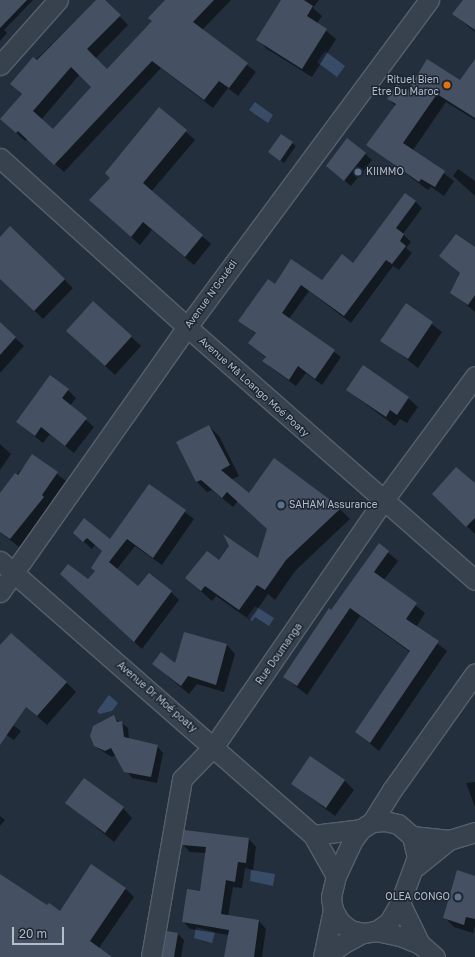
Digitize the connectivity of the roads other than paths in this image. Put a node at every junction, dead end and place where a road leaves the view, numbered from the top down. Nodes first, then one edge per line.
1 (58, 0) edge
2 (429, 0) edge
3 (0, 65) edge
4 (0, 158) edge
5 (187, 327) junction
6 (475, 376) edge
7 (383, 501) junction
8 (0, 561) edge
9 (14, 574) junction
10 (475, 580) edge
11 (0, 592) edge
12 (475, 673) edge
13 (214, 746) junction
14 (392, 790) junction
15 (366, 826) junction
16 (405, 830) junction
17 (475, 832) edge
18 (313, 835) junction
19 (449, 840) junction
20 (414, 868) junction
21 (336, 876) junction
22 (400, 903) junction
23 (333, 910) junction
24 (370, 932) junction
25 (420, 944) junction
26 (151, 957) edge
27 (324, 957) edge
28 (435, 957) edge

1 - 3 street
2 - 5 street, Avenue N'Gouédi
4 - 5 street, Avenue Mâ Loango Moé Poaty
5 - 7 street, Avenue Mâ Loango Moé Poaty
5 - 9 street, Avenue N'Gouédi
6 - 7 street, Rue Doumanga
7 - 10 street, Avenue Mâ Loango Moé Poaty
7 - 13 street, Rue Doumanga
8 - 9 street, Avenue Dr Moé poaty
9 - 11 street, Avenue N'Gouédi
9 - 13 street, Avenue Dr Moé poaty
12 - 14 street
13 - 18 street, Avenue Dr Moé poaty
13 - 26 street, Rue Doumanga
14 - 15 street
14 - 16 street
15 - 16 street
15 - 18 street
15 - 21 street
16 - 19 street
16 - 20 street
17 - 19 street
18 - 21 street, Avenue Dr Moé poaty
19 - 20 street
20 - 22 street
21 - 23 street
22 - 24 street
22 - 25 street
23 - 24 street
23 - 27 street
24 - 25 street
24 - 27 street
25 - 28 street

